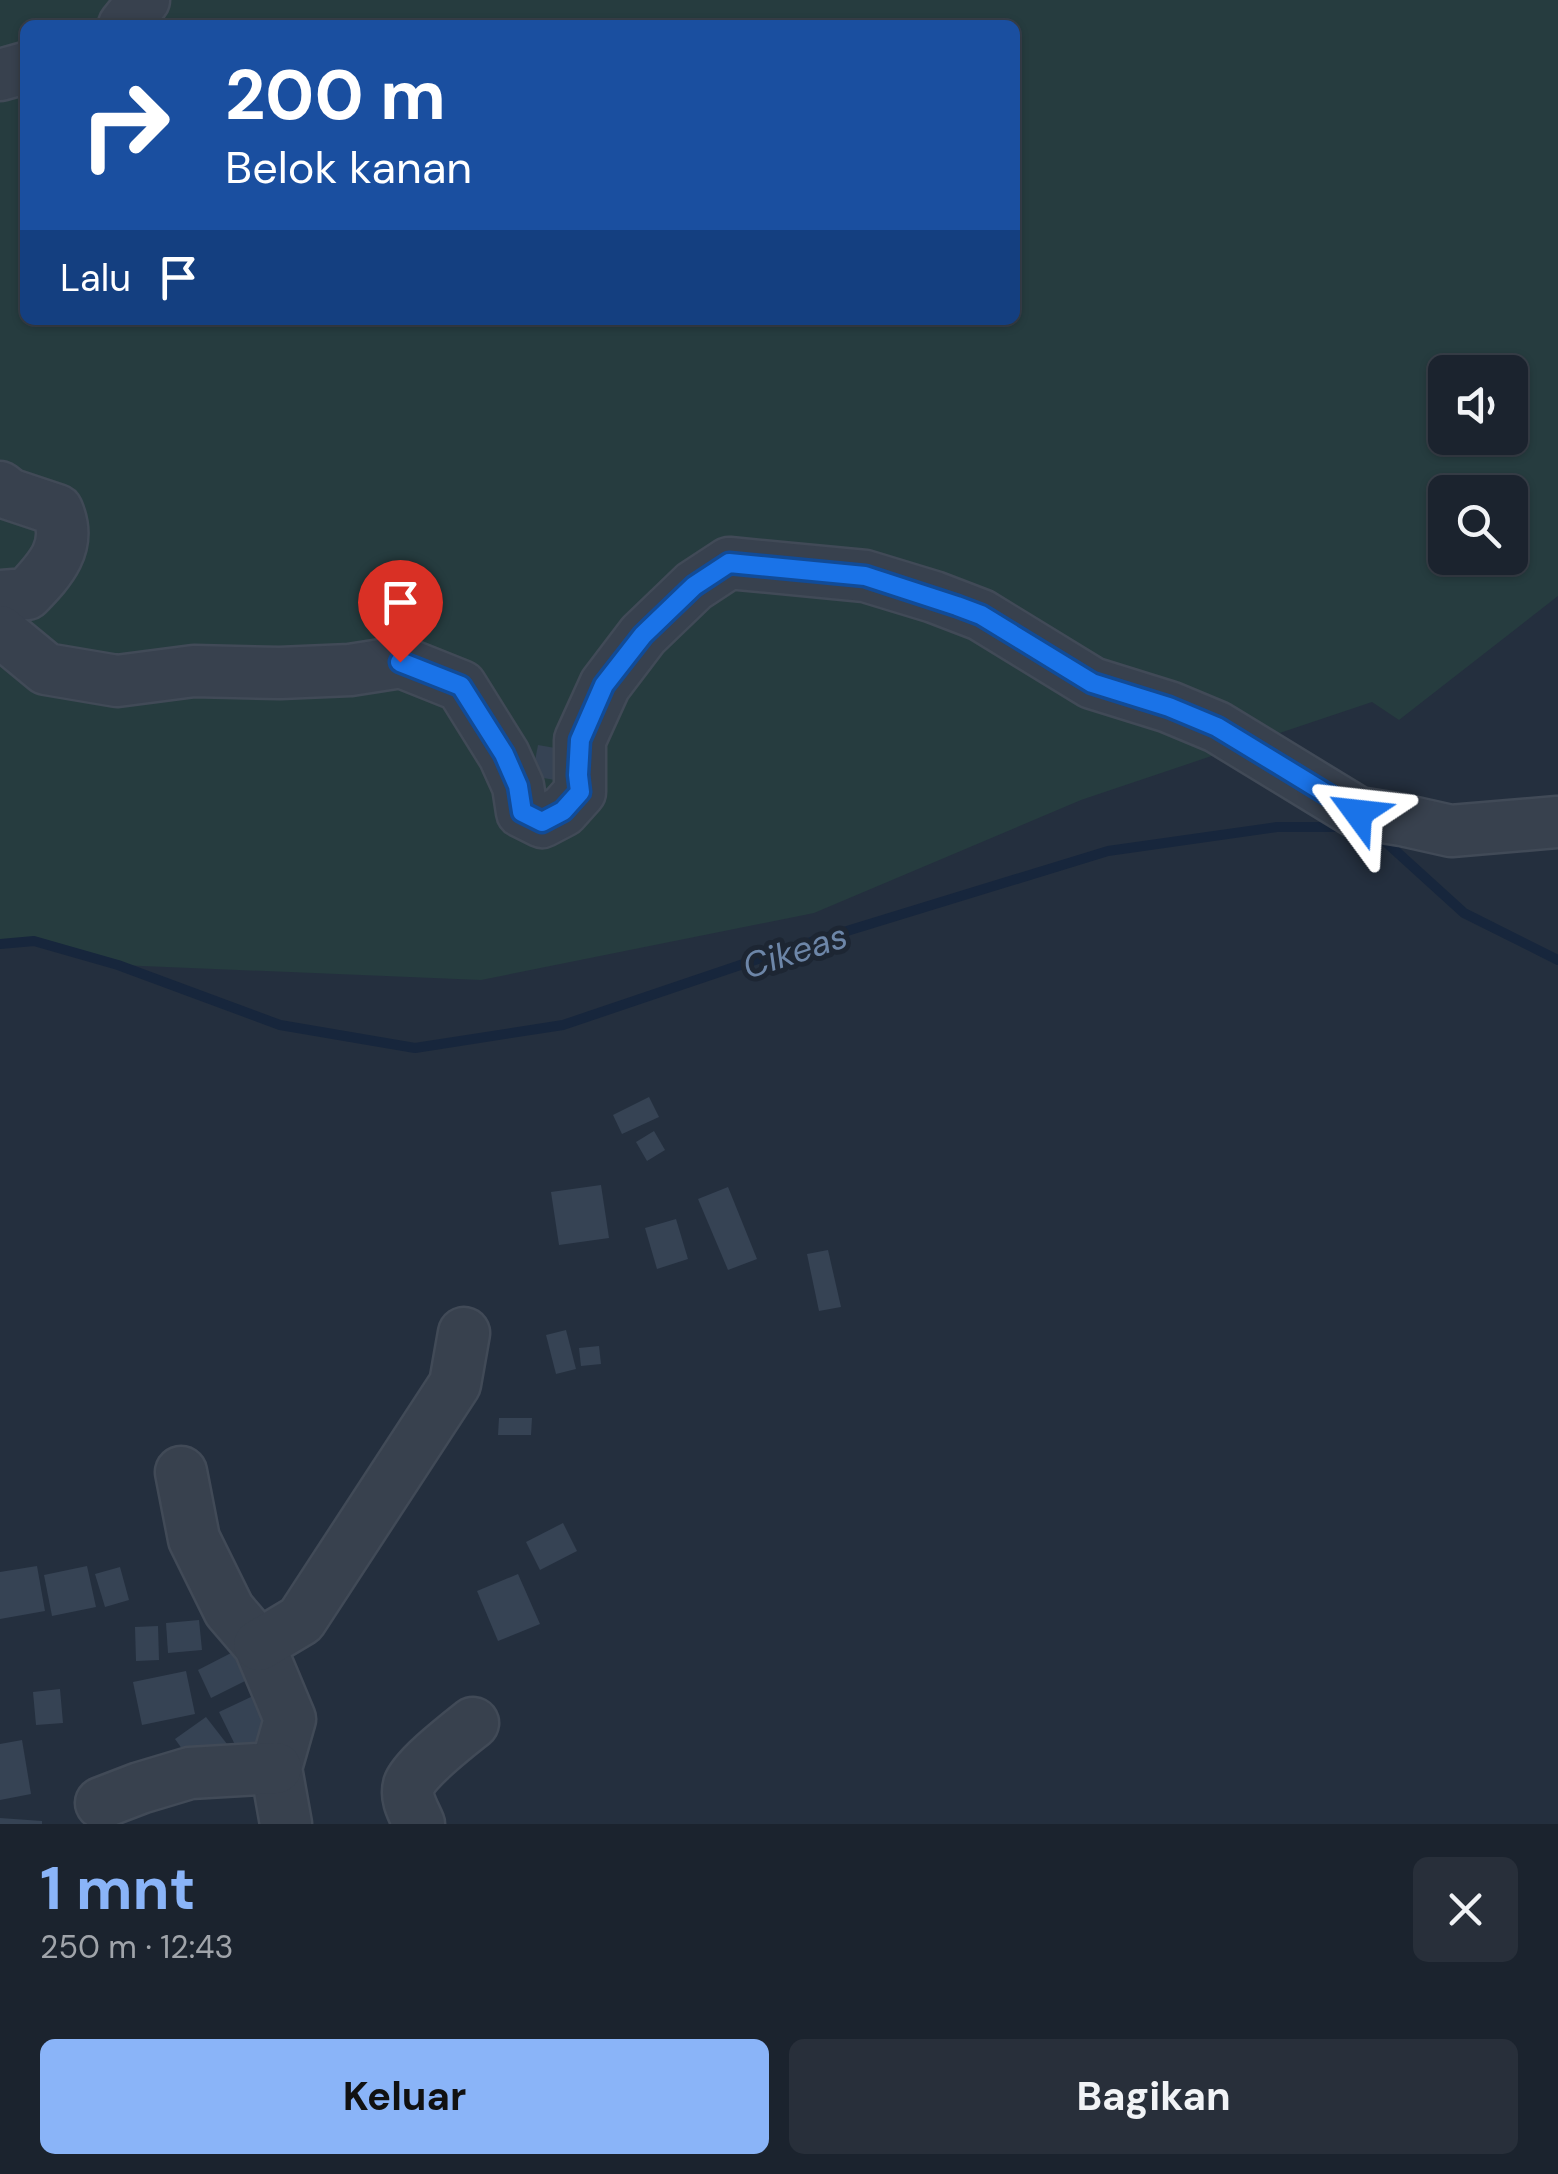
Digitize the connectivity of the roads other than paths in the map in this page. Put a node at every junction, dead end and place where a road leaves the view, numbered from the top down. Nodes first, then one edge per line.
1 (144, 0) edge
2 (128, 20) edge
3 (0, 487) edge
4 (0, 596) edge
5 (0, 630) edge
6 (1558, 822) edge
7 (464, 1333) dead end
8 (181, 1472) dead end
9 (258, 1645) junction
10 (473, 1722) dead end
11 (276, 1768) junction
12 (100, 1803) dead end
13 (286, 1824) edge
14 (419, 1824) edge

1 - 2 street
3 - 4 street
5 - 6 street
7 - 9 street
8 - 9 street
9 - 11 street
10 - 14 street
11 - 12 street
11 - 13 street

